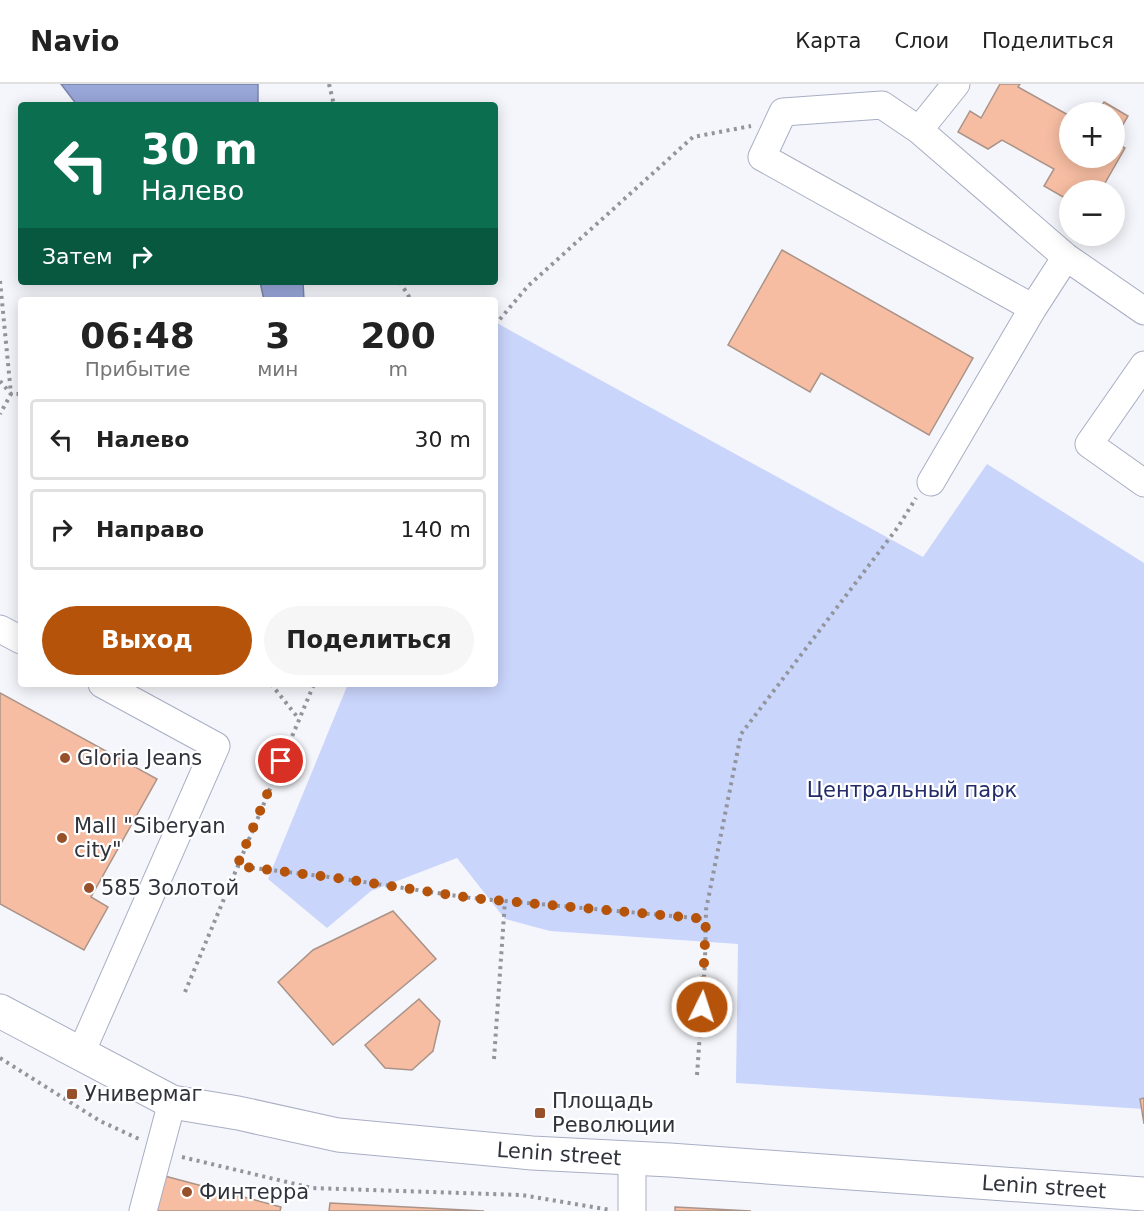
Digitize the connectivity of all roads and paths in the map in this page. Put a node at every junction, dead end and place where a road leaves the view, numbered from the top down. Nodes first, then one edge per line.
1 (329, 84) edge
2 (956, 84) edge
3 (333, 102) edge
4 (779, 120) junction
5 (919, 130) junction
6 (1066, 257) junction
7 (0, 281) edge
8 (1033, 308) junction
9 (1144, 311) edge
10 (498, 321) edge
11 (1144, 365) edge
12 (0, 381) edge
13 (11, 394) junction
14 (18, 394) edge
15 (0, 414) edge
16 (1144, 483) edge
17 (925, 487) joint
18 (0, 629) edge
19 (18, 638) edge
20 (108, 687) edge
21 (274, 687) edge
22 (313, 687) edge
23 (299, 719) junction
24 (237, 866) junction
25 (505, 901) junction
26 (706, 919) junction
27 (185, 992) dead end
28 (0, 1011) edge
29 (80, 1054) junction
30 (0, 1058) edge
31 (494, 1059) dead end
32 (698, 1075) dead end
33 (172, 1102) junction
34 (159, 1149) junction
35 (632, 1159) junction
36 (1144, 1194) edge
37 (1084, 1200) edge
38 (564, 1203) junction
39 (143, 1211) edge
40 (564, 1211) edge
41 (617, 1211) edge
42 (632, 1211) edge

1 - 3 path
2 - 5 street
4 - 5 street
4 - 8 street
4 - 10 path
5 - 6 street
6 - 8 street
6 - 9 street
7 - 13 path
8 - 17 street
11 - 16 street
12 - 13 path
13 - 14 path
13 - 15 path
17 - 26 path
18 - 19 street
20 - 29 street
21 - 23 path
22 - 23 path
23 - 24 path
24 - 25 path
24 - 27 path
25 - 26 path
25 - 31 path
26 - 32 path
28 - 29 main road, Lenin street
29 - 33 main road, Lenin street
30 - 34 path
33 - 34 street
33 - 35 main road, Lenin street
34 - 38 path
34 - 39 street
35 - 37 main road, Lenin street
35 - 42 street
36 - 37 main road, Lenin street
38 - 40 path
38 - 41 path

